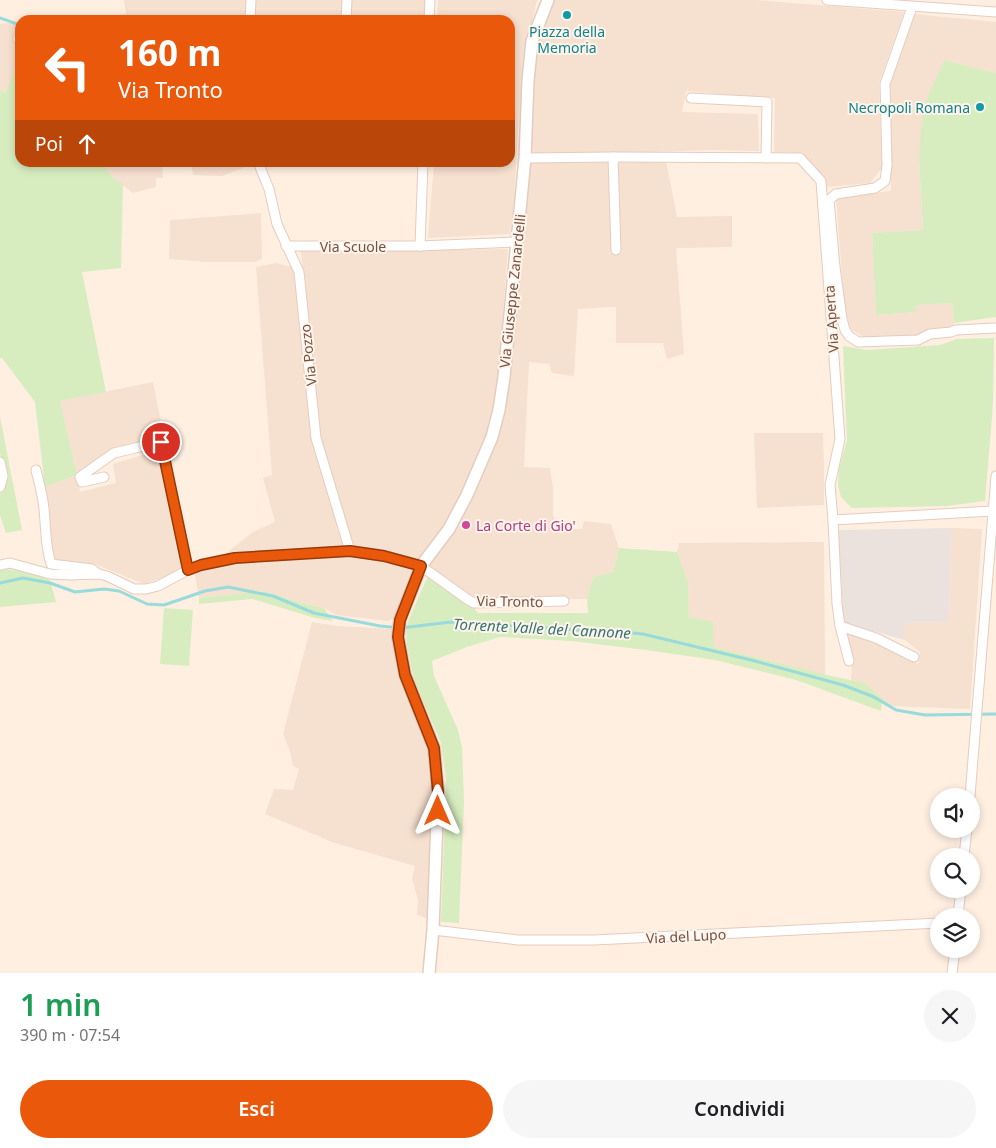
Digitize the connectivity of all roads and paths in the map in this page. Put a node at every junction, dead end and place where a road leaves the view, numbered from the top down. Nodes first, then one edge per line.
1 (251, 0) edge
2 (347, 0) edge
3 (430, 0) edge
4 (548, 0) edge
5 (827, 0) edge
6 (912, 7) junction
7 (996, 12) edge
8 (250, 15) edge
9 (346, 15) edge
10 (429, 15) edge
11 (691, 98) dead end
12 (613, 157) junction
13 (525, 158) junction
14 (766, 158) junction
15 (260, 167) edge
16 (423, 167) edge
17 (517, 242) junction
18 (286, 246) junction
19 (420, 246) junction
20 (616, 250) dead end
21 (996, 328) edge
22 (0, 462) edge
23 (36, 470) dead end
24 (996, 476) edge
25 (104, 477) dead end
26 (0, 487) edge
27 (993, 511) junction
28 (833, 520) junction
29 (350, 551) junction
30 (0, 565) edge
31 (421, 566) junction
32 (188, 570) junction
33 (99, 574) junction
34 (564, 601) dead end
35 (840, 626) junction
36 (914, 657) dead end
37 (849, 661) dead end
38 (971, 788) edge
39 (930, 923) edge
40 (433, 930) junction
41 (954, 958) edge
42 (429, 973) edge
43 (952, 973) edge

1 - 8 street
2 - 9 street
3 - 10 street
4 - 13 street, Via Giuseppe Zanardelli
5 - 6 street
6 - 7 street
6 - 21 street, Via Aperta
11 - 14 street
12 - 13 street, Via Aperta
12 - 14 street, Via Aperta
12 - 20 street
13 - 17 street, Via Giuseppe Zanardelli
14 - 28 street, Via Aperta
15 - 18 street, Via Pozzo
16 - 19 street
17 - 19 street, Via Scuole
17 - 31 street, Via Giuseppe Zanardelli
18 - 19 street, Via Scuole
18 - 29 street, Via Pozzo
22 - 26 street
23 - 33 street, Via Tronto
24 - 27 street
25 - 32 street
27 - 28 street
27 - 38 street
28 - 35 street, Via Aperta
29 - 31 street, Via Tronto
29 - 32 street, Via Tronto
30 - 33 street
31 - 34 street, Via Tronto
31 - 40 street, Via Giuseppe Zanardelli
32 - 33 street, Via Tronto
35 - 36 street
35 - 37 street, Via Aperta
39 - 40 street, Via del Lupo
40 - 42 street, Via Giuseppe Zanardelli
41 - 43 street

